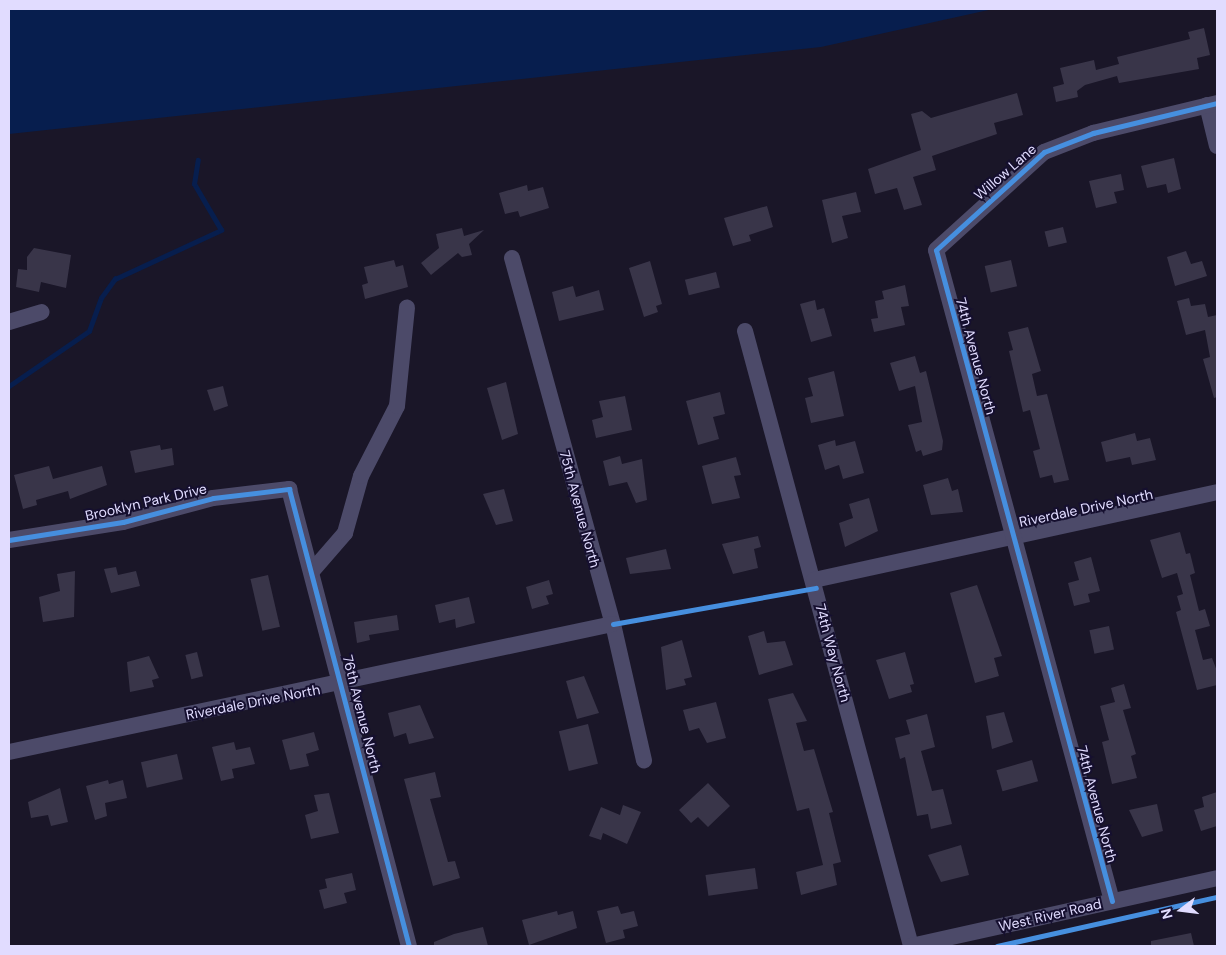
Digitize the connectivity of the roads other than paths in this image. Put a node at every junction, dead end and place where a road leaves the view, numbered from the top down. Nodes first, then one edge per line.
1 (1212, 104) edge
2 (1217, 146) edge
3 (936, 250) joint
4 (512, 258) dead end
5 (407, 308) dead end
6 (41, 312) dead end
7 (9, 322) edge
8 (745, 331) dead end
9 (289, 489) joint
10 (1216, 496) edge
11 (1011, 536) junction
12 (9, 540) edge
13 (313, 570) junction
14 (814, 580) junction
15 (613, 624) junction
16 (343, 683) junction
17 (9, 752) edge
18 (644, 761) dead end
19 (1217, 878) edge
20 (1112, 901) junction
21 (409, 946) edge
22 (911, 946) edge

1 - 2 street
1 - 3 street, Willow Lane
3 - 11 street, 74th Avenue North
4 - 15 street, 75th Avenue North
5 - 13 street
6 - 7 street
8 - 14 street, 74th Way North
9 - 12 street, Brooklyn Park Drive
9 - 13 street, 76th Avenue North
10 - 11 street, Riverdale Drive North
11 - 14 street, Riverdale Drive North
11 - 20 street, 74th Avenue North
13 - 16 street, 76th Avenue North
14 - 22 street, 74th Way North
15 - 16 street, Riverdale Drive North
15 - 18 street, 75th Avenue North
16 - 17 street, Riverdale Drive North
16 - 21 street, 76th Avenue North
19 - 20 street, West River Road
20 - 22 street, West River Road

